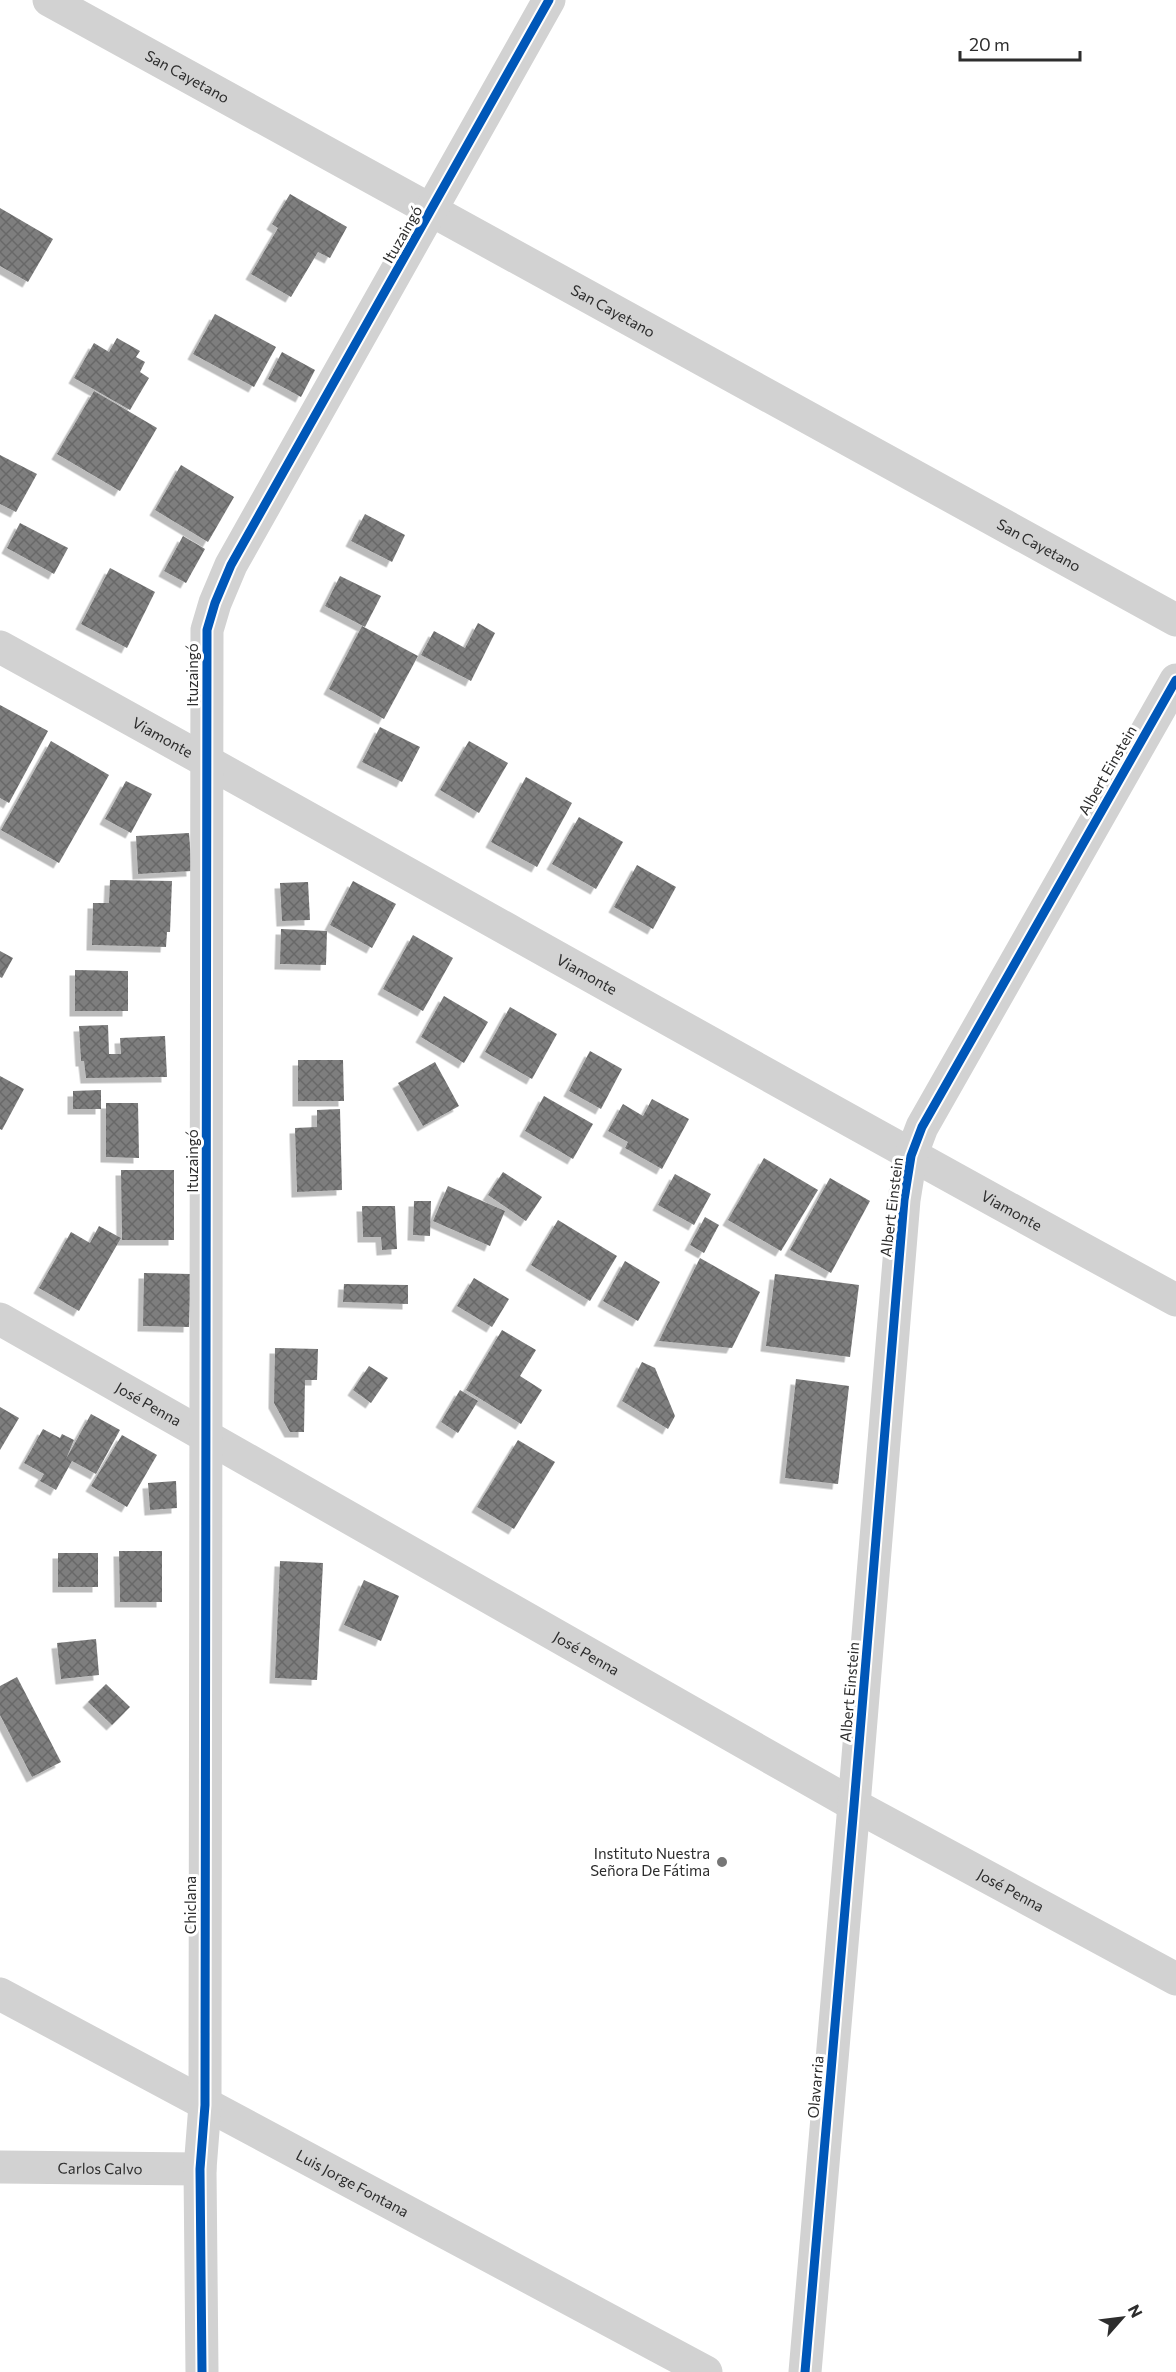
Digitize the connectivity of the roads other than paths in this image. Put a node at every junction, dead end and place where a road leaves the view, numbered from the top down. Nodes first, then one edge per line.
1 (49, 0) edge
2 (549, 0) edge
3 (433, 210) junction
4 (1176, 620) edge
5 (0, 647) edge
6 (1176, 680) edge
7 (207, 761) junction
8 (911, 1156) junction
9 (1176, 1300) edge
10 (0, 1319) edge
11 (207, 1438) junction
12 (854, 1805) junction
13 (1176, 1979) edge
14 (0, 1994) edge
15 (205, 2105) junction
16 (0, 2167) edge
17 (200, 2169) junction
18 (201, 2372) edge
19 (706, 2372) edge
20 (805, 2372) edge

1 - 3 street, San Cayetano
2 - 3 street, Ituzaingó
3 - 4 street, San Cayetano
3 - 7 street, Ituzaingó
5 - 7 street, Viamonte
6 - 8 street, Albert Einstein
7 - 8 street, Viamonte
7 - 11 street, Ituzaingó
8 - 9 street, Viamonte
8 - 12 street, Albert Einstein
10 - 11 street, José Penna
11 - 12 street, José Penna
11 - 15 street, Chiclana
12 - 13 street, José Penna
12 - 20 street, Olavarria
14 - 15 street, Luis Jorge Fontana
15 - 17 street, Chiclana
15 - 19 street, Luis Jorge Fontana
16 - 17 street, Carlos Calvo
17 - 18 street, Chiclana

